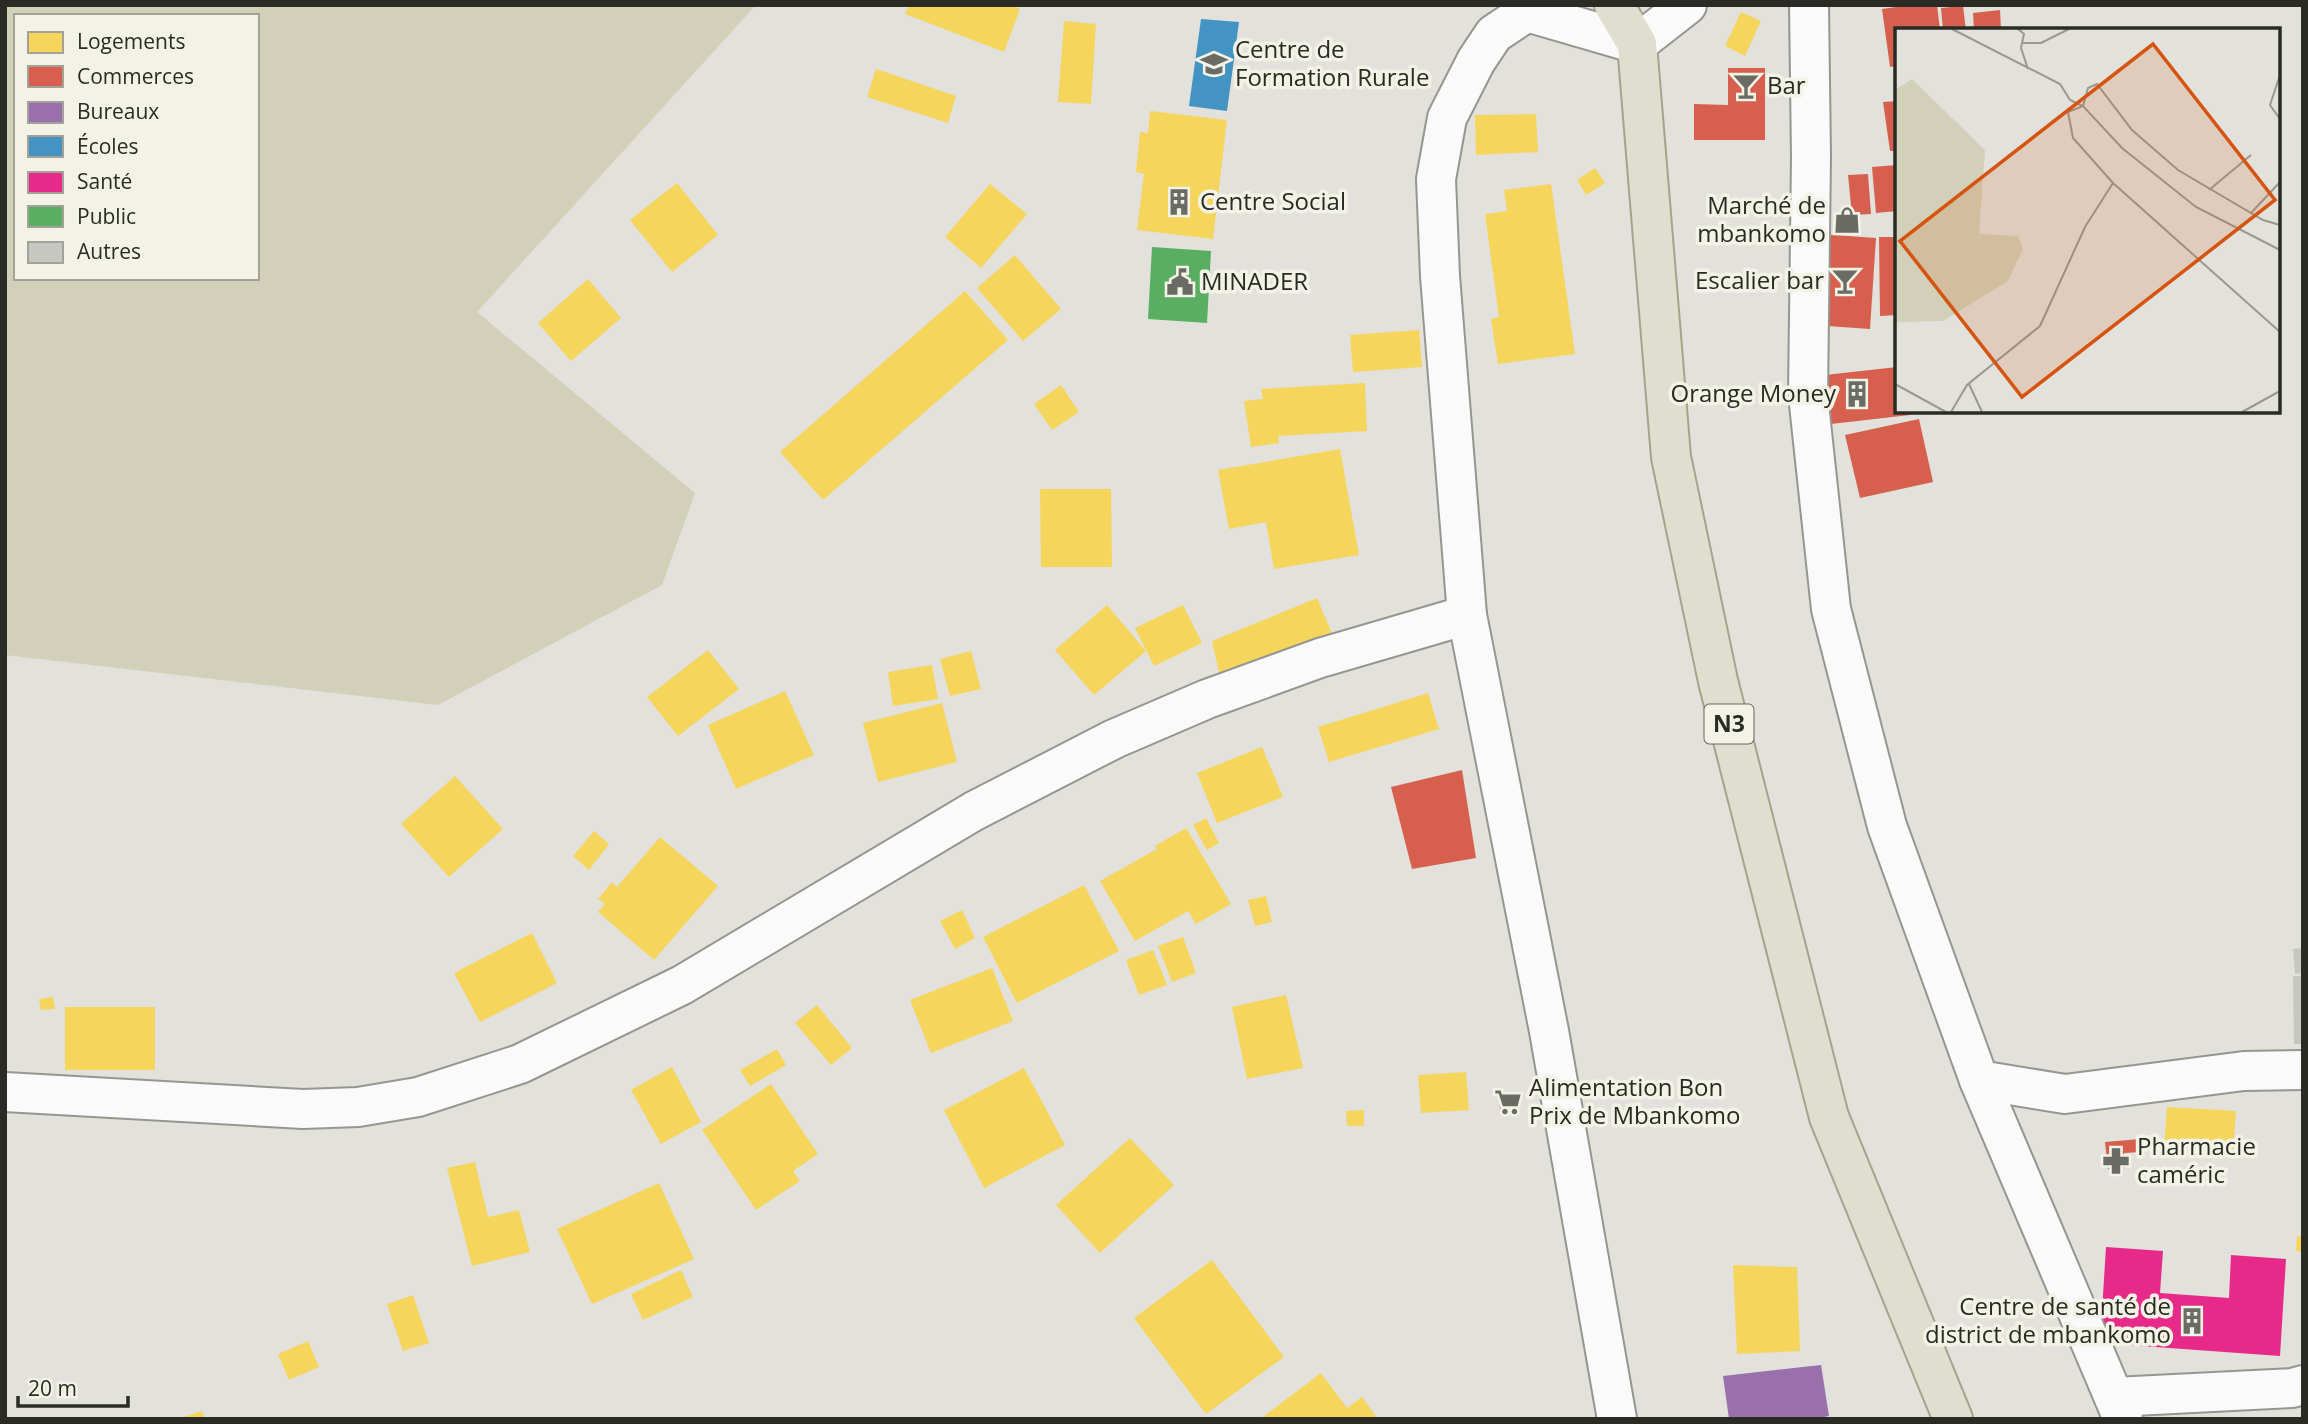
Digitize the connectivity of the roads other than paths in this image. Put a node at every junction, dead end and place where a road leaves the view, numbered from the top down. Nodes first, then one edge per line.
1 (1615, 5) edge
2 (1687, 5) edge
3 (1809, 5) edge
4 (1637, 44) junction
5 (1467, 615) junction
6 (2303, 1070) edge
7 (1979, 1080) junction
8 (5, 1092) edge
9 (2303, 1384) edge
10 (2118, 1408) edge
11 (1617, 1419) edge
12 (1952, 1419) edge

1 - 4 highway, N3
2 - 4 street
3 - 7 street
4 - 5 street
4 - 12 highway, N3
5 - 8 street
5 - 11 street
6 - 7 street
7 - 10 street
9 - 10 street

